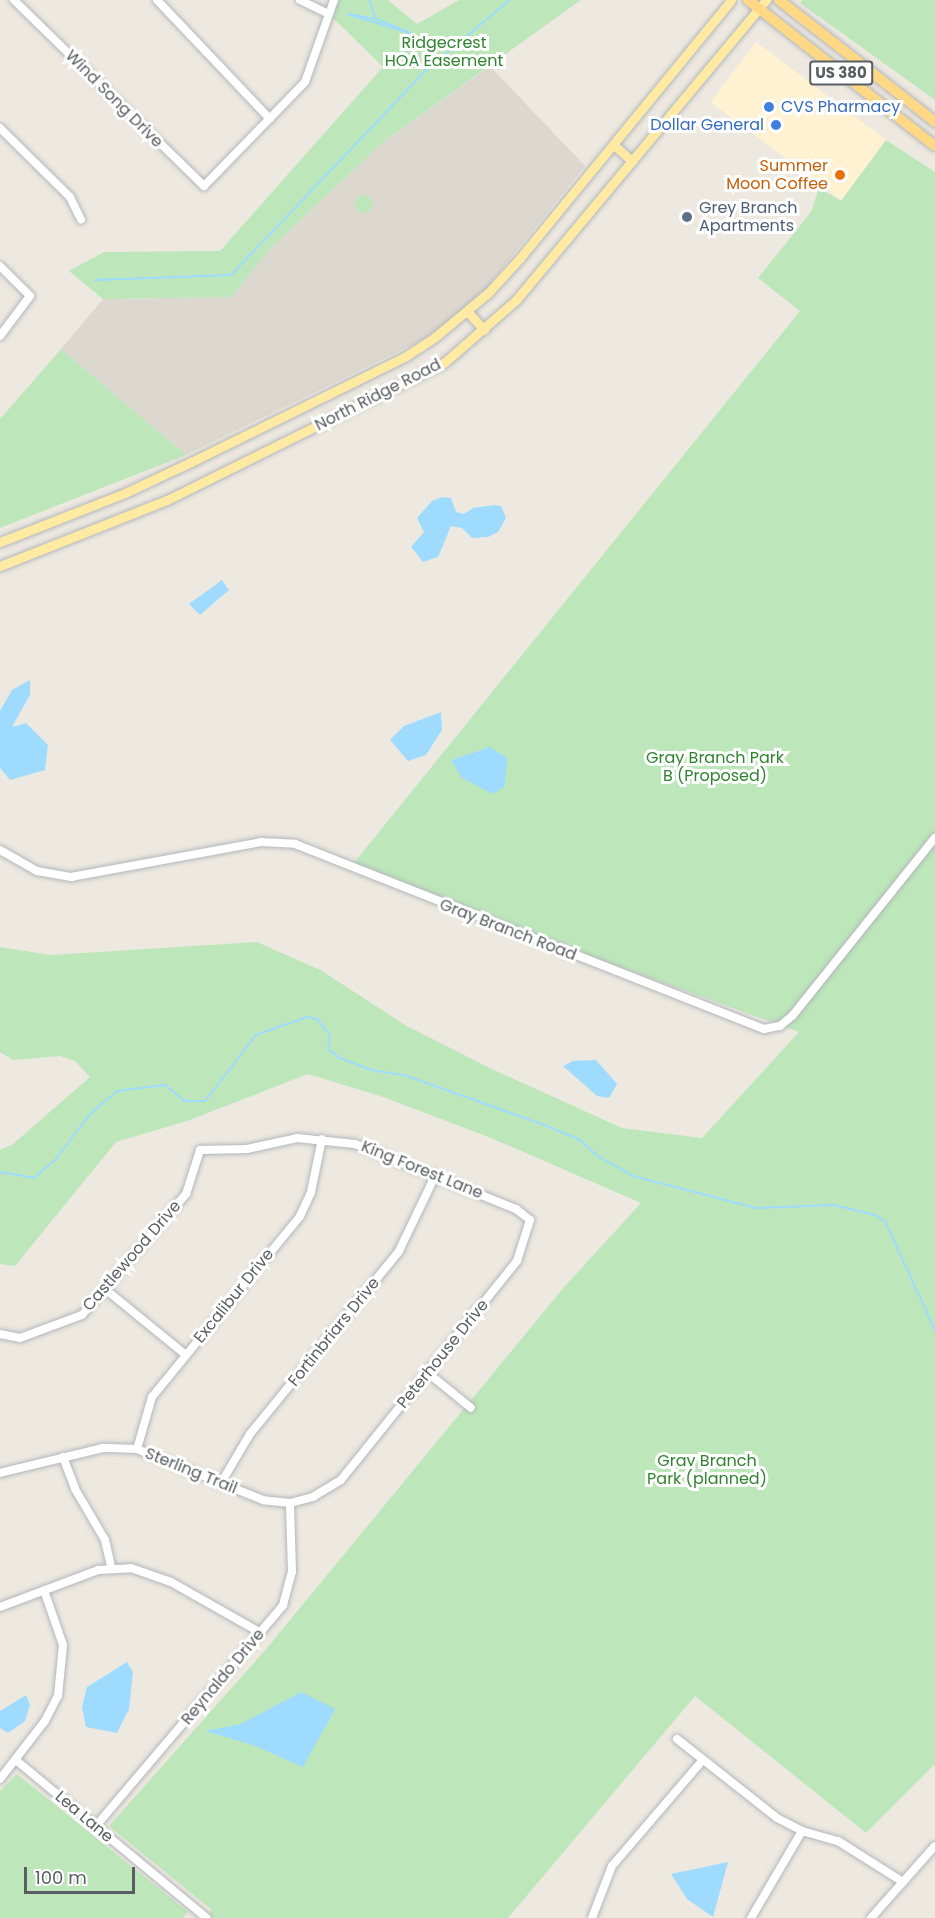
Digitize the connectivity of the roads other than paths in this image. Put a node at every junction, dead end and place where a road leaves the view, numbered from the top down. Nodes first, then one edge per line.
1 (14, 0) edge
2 (157, 0) edge
3 (300, 0) edge
4 (334, 0) edge
5 (731, 0) edge
6 (748, 0) edge
7 (779, 0) edge
8 (763, 4) edge
9 (329, 14) junction
10 (270, 119) junction
11 (935, 122) edge
12 (0, 128) edge
13 (614, 144) junction
14 (935, 146) edge
15 (632, 161) junction
16 (81, 220) dead end
17 (0, 266) edge
18 (468, 312) junction
19 (484, 330) junction
20 (0, 336) edge
21 (0, 542) edge
22 (0, 566) edge
23 (935, 838) edge
24 (0, 850) edge
25 (322, 1139) junction
26 (200, 1150) joint
27 (436, 1174) junction
28 (530, 1220) joint
29 (105, 1289) junction
30 (0, 1334) edge
31 (186, 1355) junction
32 (428, 1372) junction
33 (471, 1408) dead end
34 (136, 1449) junction
35 (63, 1457) junction
36 (0, 1473) edge
37 (341, 1480) joint
38 (221, 1483) junction
39 (290, 1503) junction
40 (111, 1566) junction
41 (44, 1590) junction
42 (0, 1607) edge
43 (261, 1633) junction
44 (677, 1739) dead end
45 (703, 1760) junction
46 (17, 1761) junction
47 (0, 1779) edge
48 (95, 1827) junction
49 (802, 1831) junction
50 (935, 1846) edge
51 (903, 1882) junction
52 (202, 1917) edge
53 (592, 1918) edge
54 (751, 1918) edge
55 (871, 1918) edge

1 - 10 street, Wind Song Drive
2 - 10 street
3 - 9 street
4 - 9 street
5 - 13 main road, North Ridge Road
6 - 8 highway, US 380
7 - 11 highway, US 380
8 - 14 highway, US 380
8 - 15 main road, North Ridge Road
9 - 10 street
12 - 16 street
13 - 15 main road
13 - 18 main road, North Ridge Road
15 - 19 main road, North Ridge Road
17 - 20 street
18 - 19 main road
18 - 21 main road, North Ridge Road
19 - 22 main road, North Ridge Road
23 - 24 street, Gray Branch Road
25 - 26 street, King Forest Lane
25 - 27 street, King Forest Lane
25 - 31 street, Excalibur Drive
26 - 29 street, Castlewood Drive
27 - 28 street, King Forest Lane
27 - 38 street, Fortinbriars Drive
28 - 32 street, Peterhouse Drive
29 - 30 street, Castlewood Drive
29 - 31 street
31 - 34 street, Excalibur Drive
32 - 33 street
32 - 37 street, Peterhouse Drive
34 - 35 street, Sterling Trail
34 - 38 street, Sterling Trail
35 - 36 street, Sterling Trail
35 - 40 street
37 - 39 street, Sterling Trail
38 - 39 street, Sterling Trail
39 - 43 street, Reynaldo Drive
40 - 41 street
40 - 43 street
41 - 42 street
41 - 46 street
43 - 48 street, Reynaldo Drive
44 - 45 street
45 - 49 street
45 - 53 street
46 - 47 street
46 - 48 street, Lea Lane
48 - 52 street, Lea Lane
49 - 51 street
49 - 54 street
50 - 51 street
51 - 55 street

